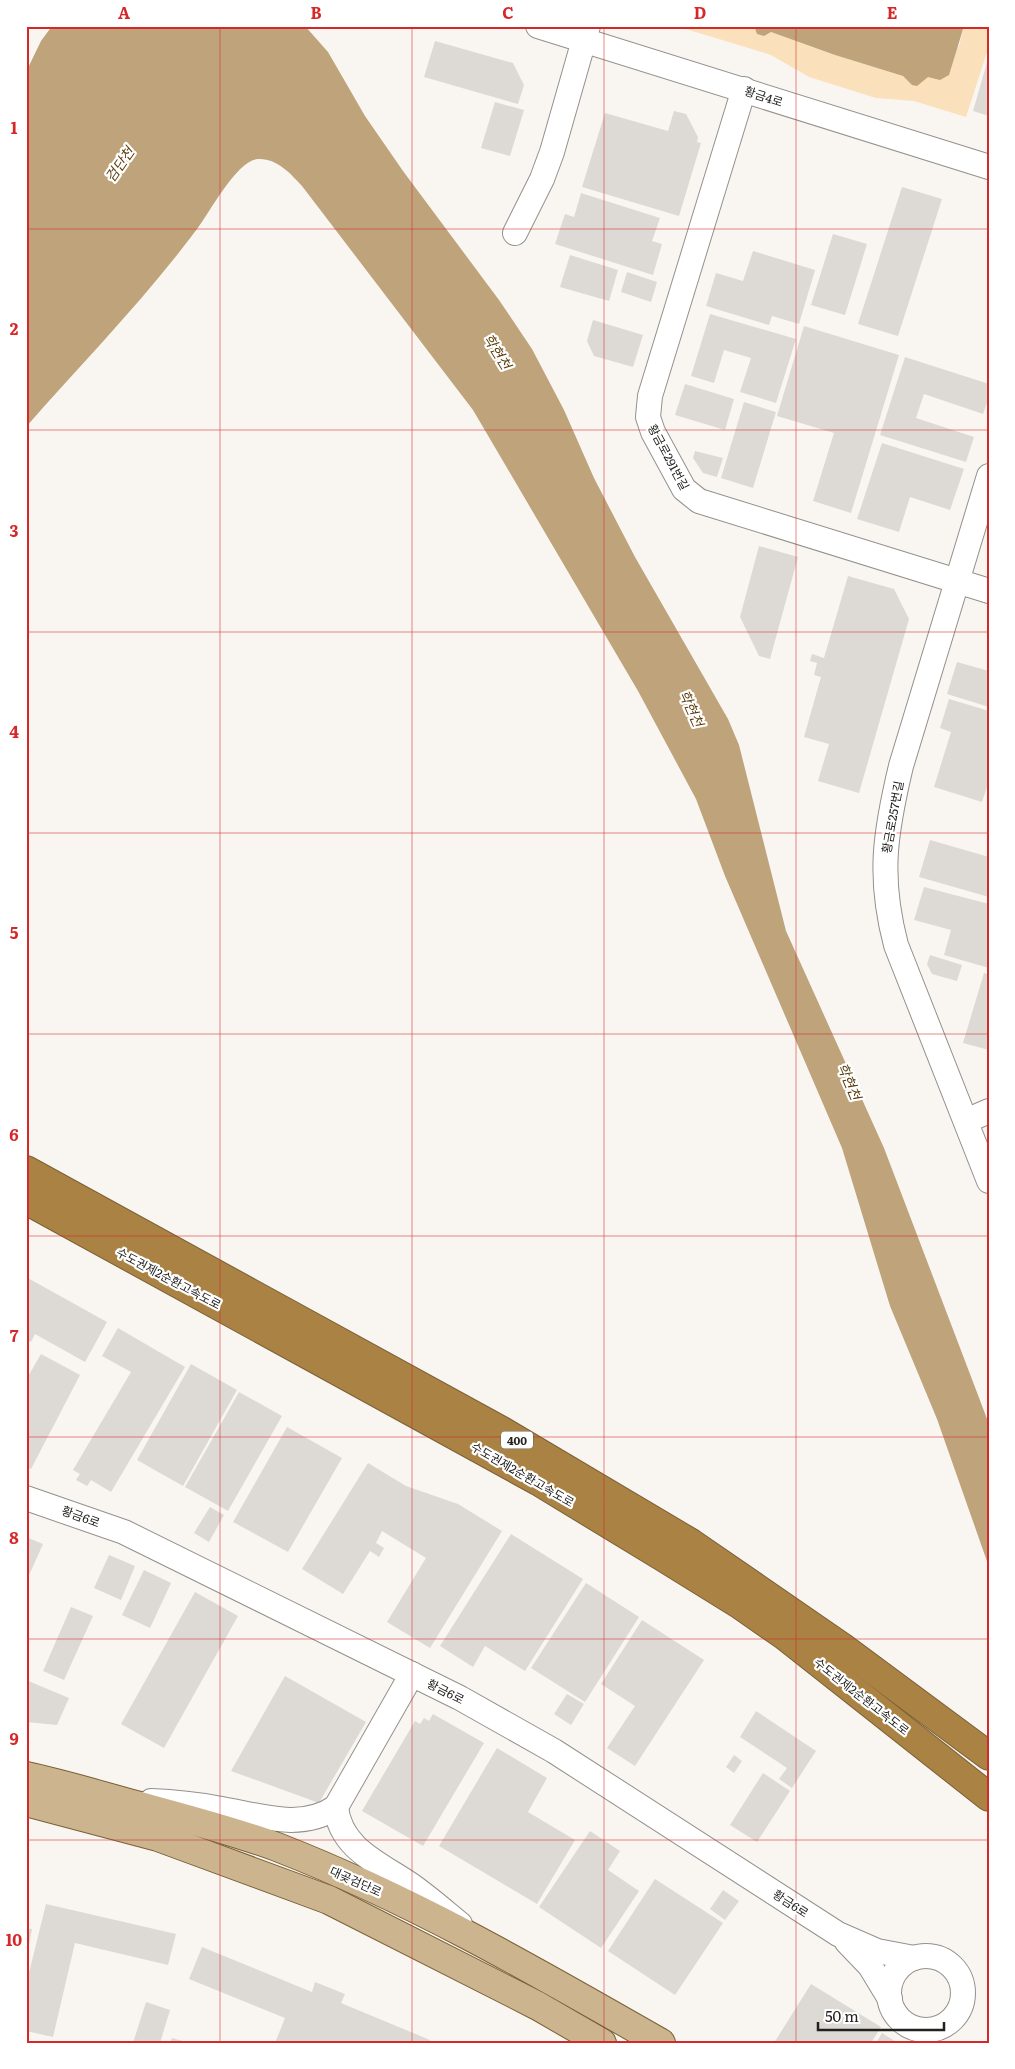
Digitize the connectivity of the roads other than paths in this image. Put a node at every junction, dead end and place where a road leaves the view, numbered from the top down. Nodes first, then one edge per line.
1 (538, 26) edge
2 (586, 33) edge
3 (744, 89) junction
4 (989, 168) edge
5 (514, 233) dead end
6 (989, 476) edge
7 (957, 581) junction
8 (989, 591) edge
9 (989, 1112) edge
10 (966, 1121) junction
11 (26, 1170) edge
12 (989, 1181) edge
13 (26, 1200) edge
14 (26, 1498) edge
15 (412, 1674) junction
16 (986, 1753) edge
17 (26, 1776) edge
18 (989, 1797) edge
19 (110, 1798) junction
20 (26, 1802) edge
21 (336, 1807) junction
22 (838, 1934) junction
23 (484, 1945) junction
24 (914, 1958) junction
25 (890, 1999) junction
26 (602, 2043) edge
27 (661, 2043) edge

1 - 2 street, 황금4로
2 - 3 street, 황금4로
2 - 5 street
3 - 4 street, 황금4로
3 - 7 street, 황금로291번길
6 - 7 street, 황금로257번길
7 - 8 street, 황금로291번길
7 - 10 street, 황금로257번길
9 - 10 street
10 - 12 street, 황금로257번길
11 - 16 highway, 수도권제2순환고속도로 / 400
13 - 18 highway, 수도권제2순환고속도로 / 400
14 - 15 street, 황금6로
15 - 21 street
15 - 22 street, 황금6로
17 - 19 main road, 대곶검단로
19 - 21 street
19 - 23 main road, 대곶검단로
20 - 26 main road
21 - 23 street
22 - 24 street
22 - 25 street
23 - 27 main road, 대곶검단로
24 - 25 street
24 - 25 street

